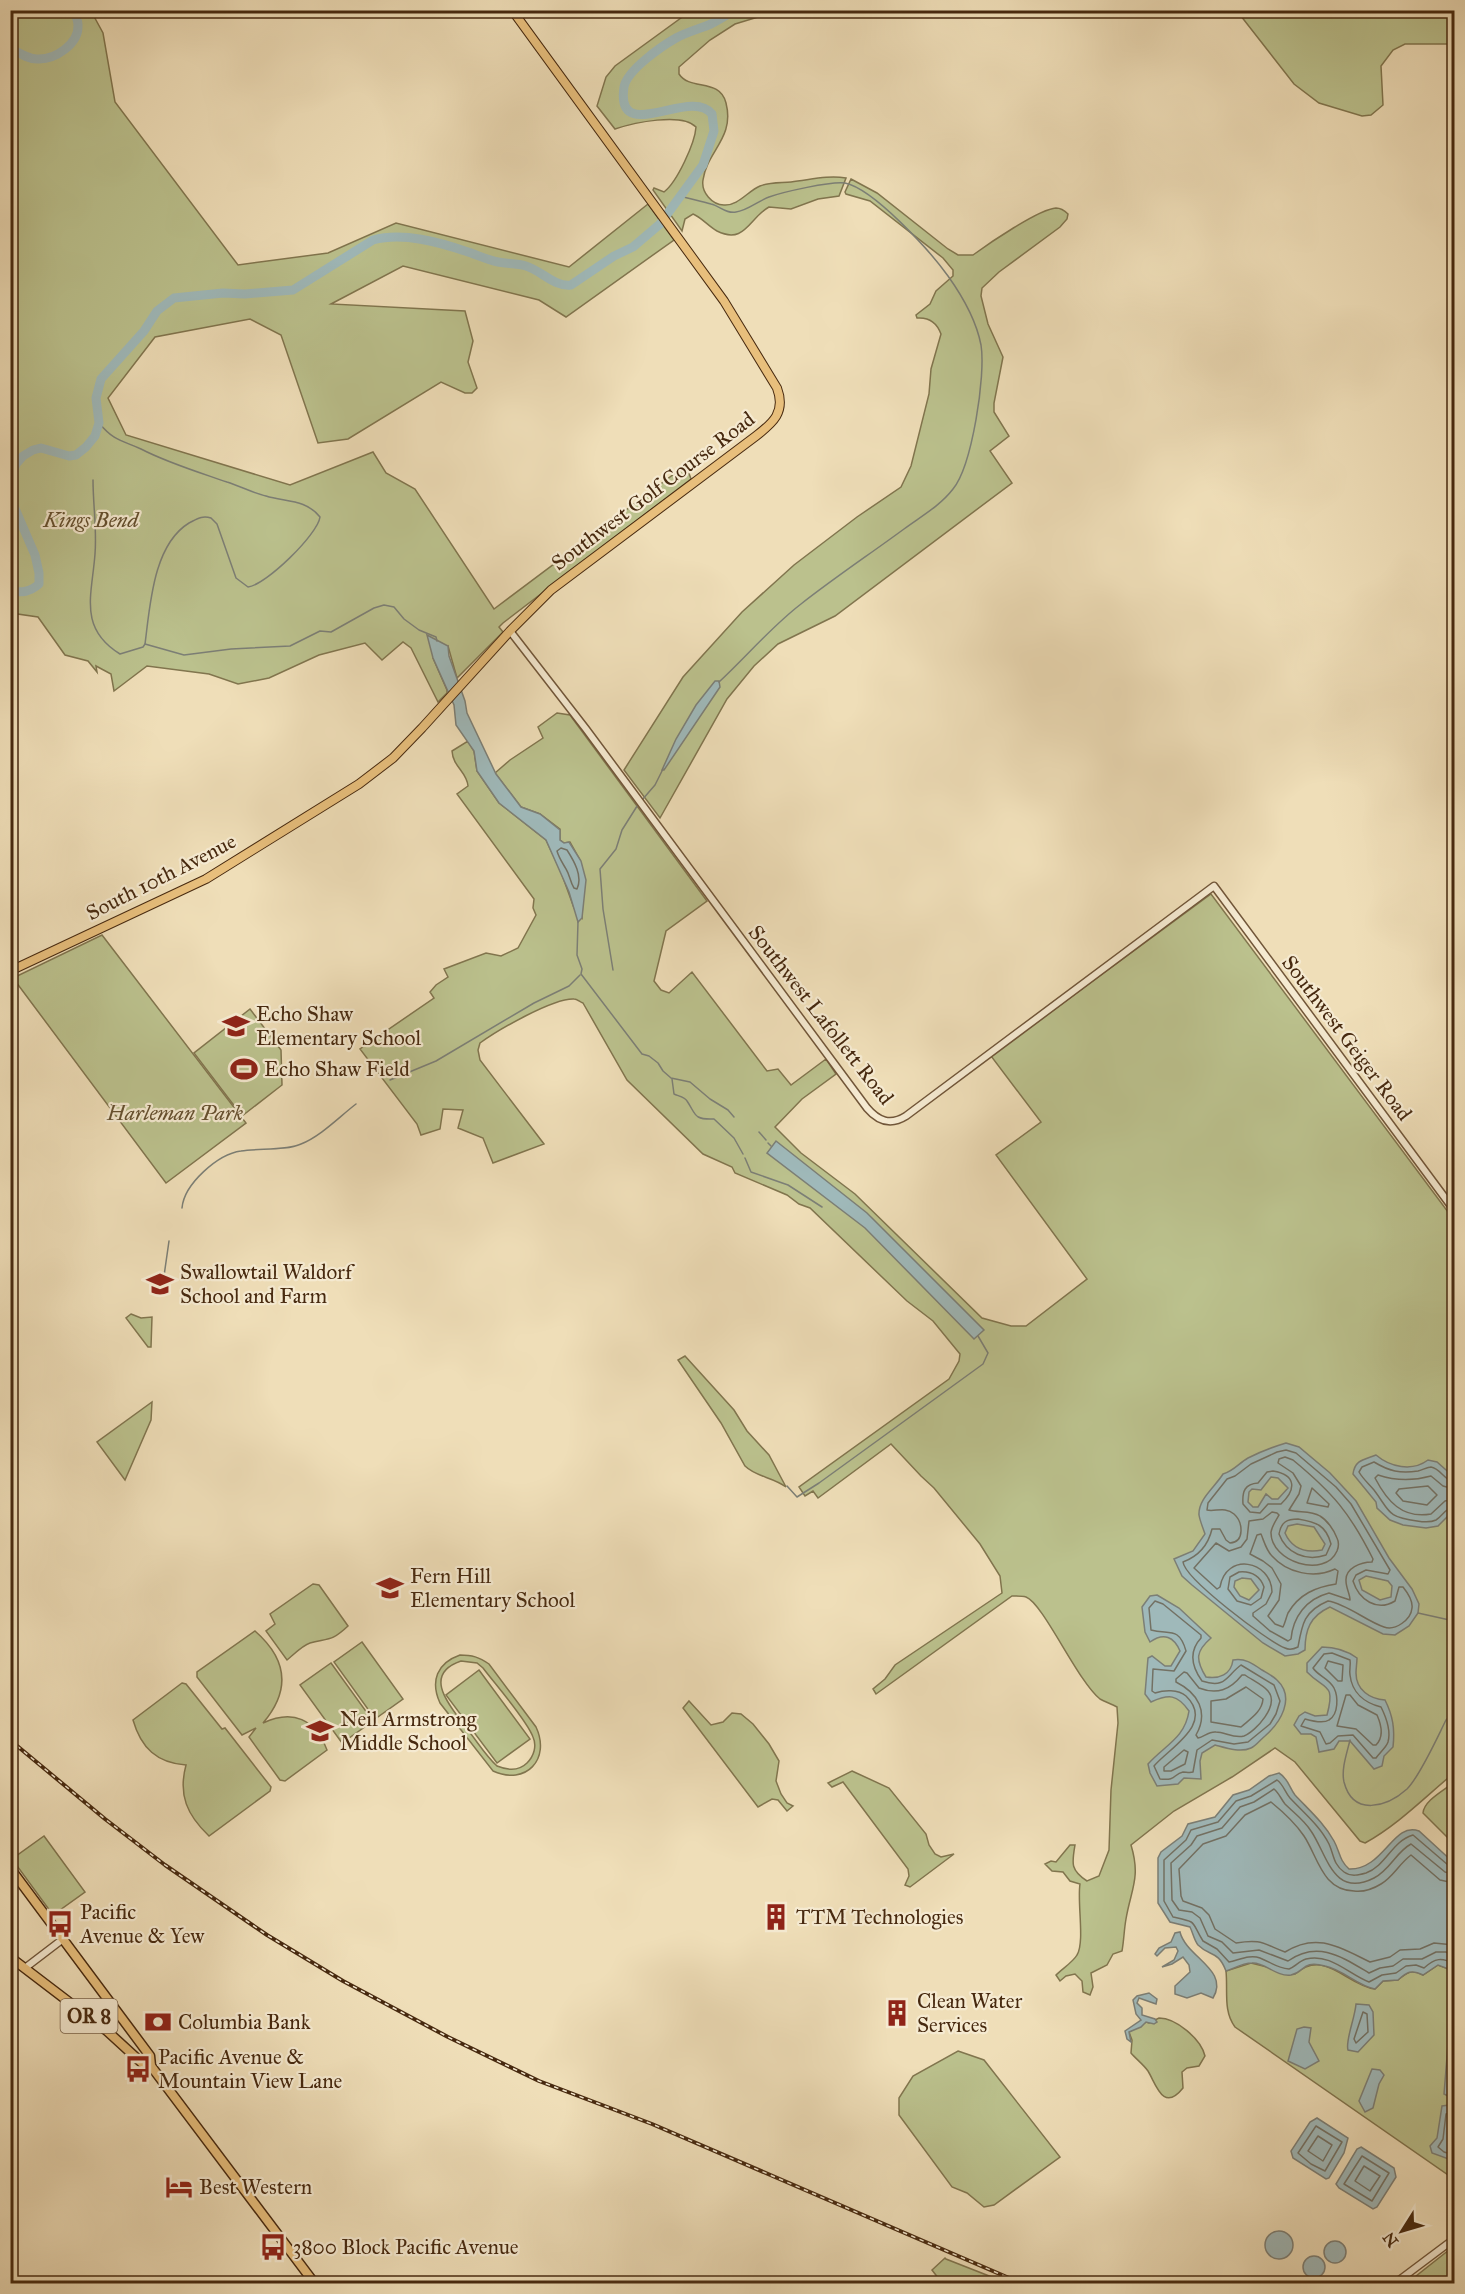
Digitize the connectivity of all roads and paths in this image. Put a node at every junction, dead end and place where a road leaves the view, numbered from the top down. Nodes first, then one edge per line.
1 (513, 10) edge
2 (510, 631) junction
3 (355, 787) joint
4 (1214, 886) joint
5 (10, 971) edge
6 (1455, 1210) edge
7 (10, 1868) edge
8 (63, 1939) junction
9 (10, 1957) edge
10 (25, 1968) junction
11 (151, 2066) junction
12 (1455, 2239) edge
13 (315, 2283) edge
14 (1394, 2283) edge

1 - 2 main road, Southwest Golf Course Road
2 - 3 main road, Southwest Golf Course Road
2 - 4 street, Southwest Lafollett Road
3 - 5 main road, South 10th Avenue
4 - 6 street, Southwest Geiger Road
7 - 8 highway, OR 8
8 - 10 street
8 - 11 highway, OR 8
9 - 10 highway, OR 8
10 - 11 highway, OR 8
11 - 13 highway, OR 8
12 - 14 street

